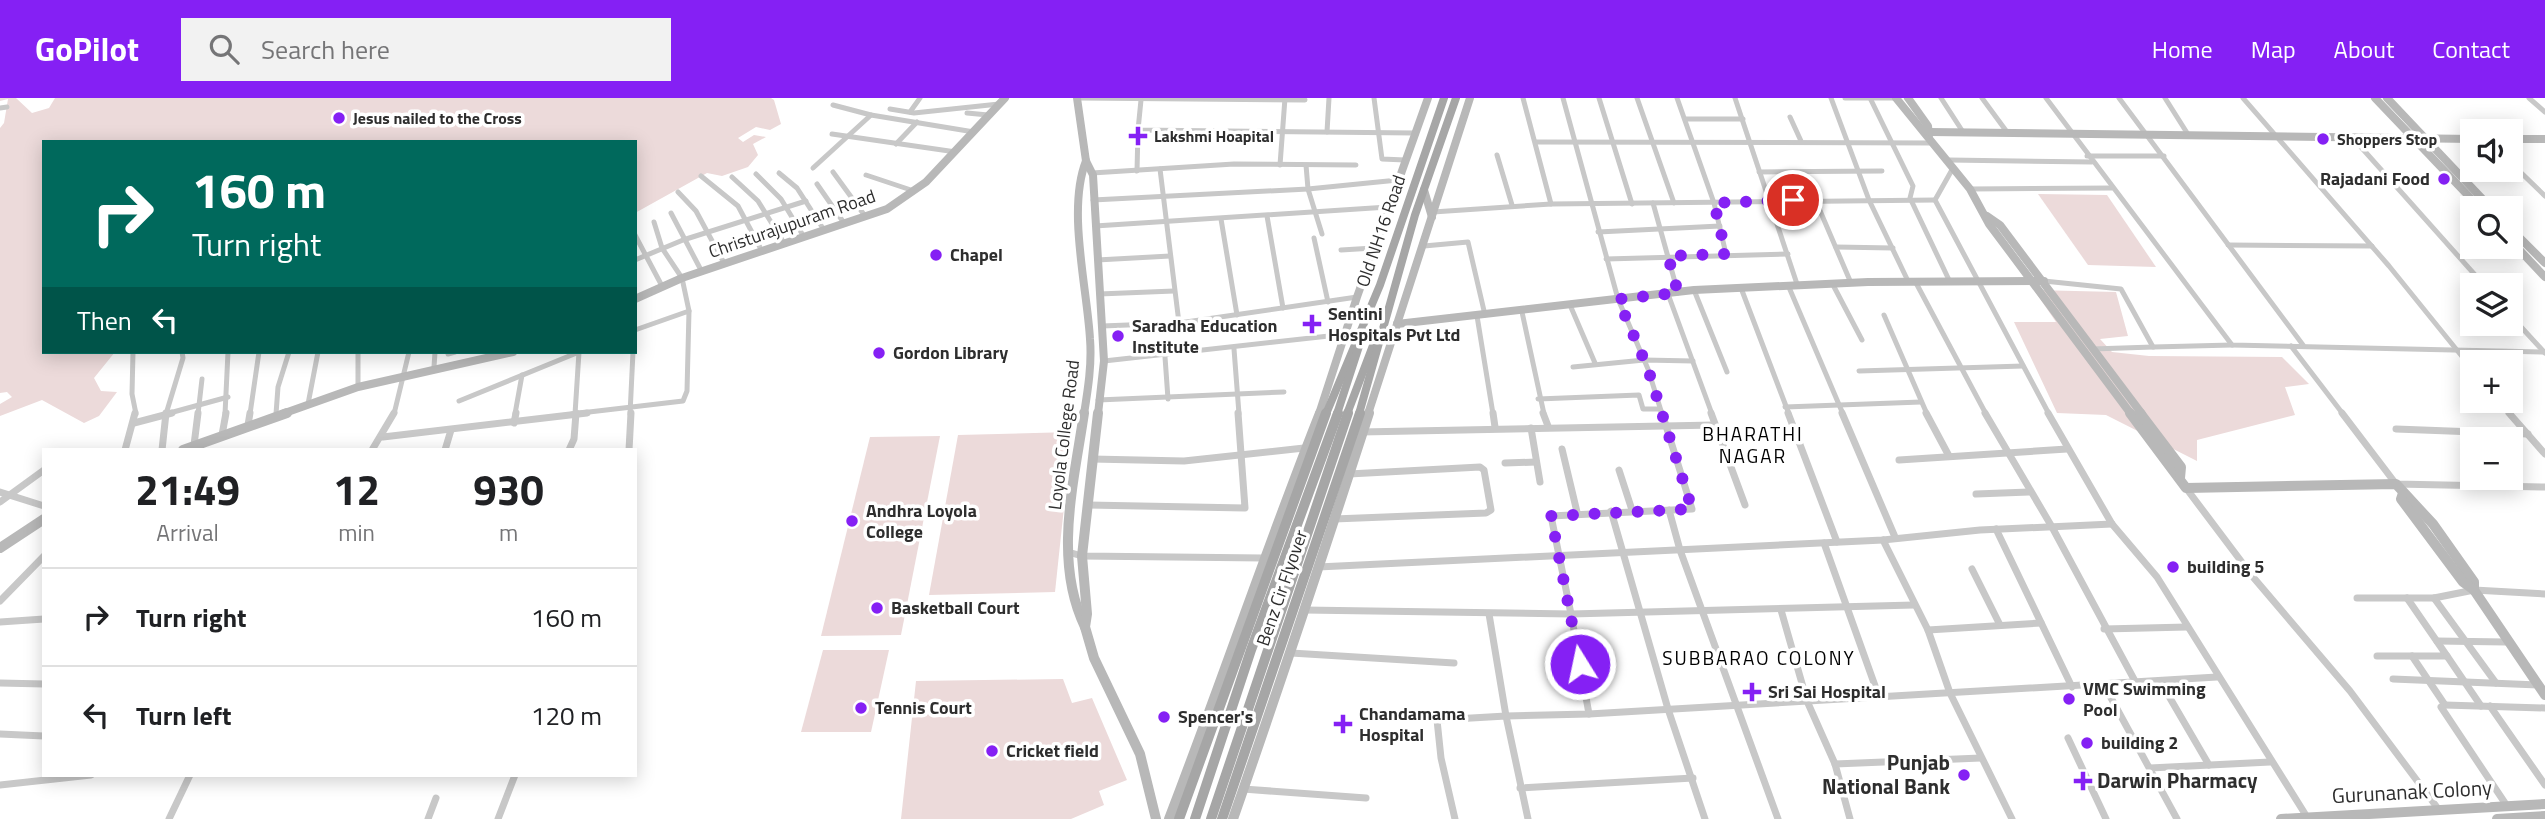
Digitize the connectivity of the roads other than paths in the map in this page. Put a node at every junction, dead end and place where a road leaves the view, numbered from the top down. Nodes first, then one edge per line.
1 (920, 98) edge
2 (1077, 98) edge
3 (1329, 98) edge
4 (1374, 98) edge
5 (1428, 98) edge
6 (1444, 98) edge
7 (1456, 98) edge
8 (1470, 98) edge
9 (1523, 98) edge
10 (1563, 98) edge
11 (1600, 98) edge
12 (1637, 98) edge
13 (1677, 98) edge
14 (1735, 98) edge
15 (1831, 98) edge
16 (1845, 98) edge
17 (1896, 98) edge
18 (1908, 98) edge
19 (1941, 98) edge
20 (1982, 98) edge
21 (2046, 98) edge
22 (2119, 98) edge
23 (2165, 98) edge
24 (2243, 98) edge
25 (2375, 98) edge
26 (2387, 98) edge
27 (2529, 98) edge
28 (1173, 99) edge
29 (1285, 99) edge
30 (1141, 100) junction
31 (1305, 100) dead end
32 (1871, 100) junction
33 (1002, 101) edge
34 (833, 105) dead end
35 (7, 107) dead end
36 (0, 108) edge
37 (890, 109) dead end
38 (910, 112) junction
39 (2545, 112) edge
40 (967, 113) dead end
41 (871, 115) junction
42 (988, 115) junction
43 (1790, 117) dead end
44 (1685, 119) junction
45 (1743, 119) junction
46 (917, 122) junction
47 (1138, 130) junction
48 (1283, 131) junction
49 (974, 132) junction
50 (1327, 132) junction
51 (1378, 132) junction
52 (1963, 132) junction
53 (2007, 132) junction
54 (1414, 133) junction
55 (2073, 133) junction
56 (832, 134) dead end
57 (2149, 135) junction
58 (2189, 136) junction
59 (849, 137) junction
60 (1931, 137) junction
61 (2276, 137) junction
62 (2352, 137) junction
63 (2413, 138) junction
64 (2426, 138) junction
65 (2460, 139) edge
66 (2523, 139) edge
67 (2545, 139) edge
68 (1692, 141) junction
69 (1801, 141) junction
70 (1848, 141) junction
71 (1536, 142) junction
72 (1574, 142) junction
73 (1751, 142) junction
74 (1892, 142) junction
75 (1614, 143) junction
76 (1651, 143) junction
77 (896, 144) junction
78 (956, 152) junction
79 (1497, 155) dead end
80 (2087, 156) junction
81 (2164, 156) junction
82 (1086, 160) junction
83 (1405, 160) junction
84 (2092, 162) junction
85 (1306, 164) junction
86 (1951, 164) junction
87 (1280, 165) junction
88 (1356, 165) dead end
89 (813, 168) dead end
90 (1160, 169) junction
91 (1137, 171) junction
92 (834, 172) dead end
93 (1759, 172) junction
94 (1859, 172) junction
95 (1882, 172) dead end
96 (779, 173) dead end
97 (1092, 173) junction
98 (756, 174) dead end
99 (866, 174) dead end
100 (2523, 175) edge
101 (701, 176) dead end
102 (732, 177) dead end
103 (1398, 180) junction
104 (817, 184) dead end
105 (2112, 188) junction
106 (1308, 189) junction
107 (1970, 189) junction
108 (1423, 190) junction
109 (914, 191) junction
110 (678, 192) dead end
111 (2469, 196) edge
112 (2480, 196) edge
113 (2545, 196) edge
114 (1163, 197) junction
115 (1910, 198) junction
116 (1815, 199) junction
117 (1093, 200) junction
118 (1869, 200) junction
119 (1935, 200) junction
120 (806, 201) junction
121 (1770, 202) junction
122 (1653, 203) junction
123 (1674, 203) junction
124 (1714, 203) junction
125 (1551, 204) junction
126 (1591, 204) junction
127 (1632, 204) junction
128 (1512, 205) junction
129 (1388, 206) junction
130 (786, 207) junction
131 (1317, 211) junction
132 (671, 213) dead end
133 (767, 214) junction
134 (1432, 214) junction
135 (865, 216) junction
136 (1267, 216) junction
137 (1987, 216) junction
138 (1221, 219) junction
139 (747, 220) junction
140 (1167, 220) junction
141 (654, 222) dead end
142 (844, 223) junction
143 (1095, 226) junction
144 (1720, 226) junction
145 (1660, 229) junction
146 (824, 230) junction
147 (1598, 232) junction
148 (707, 233) junction
149 (1322, 234) dead end
150 (804, 237) junction
151 (1314, 238) dead end
152 (637, 240) edge
153 (683, 240) junction
154 (2523, 241) edge
155 (784, 243) junction
156 (2228, 245) junction
157 (1424, 246) junction
158 (2372, 246) junction
159 (1836, 247) junction
160 (662, 248) junction
161 (1374, 248) junction
162 (1893, 248) junction
163 (1341, 250) dead end
164 (762, 251) junction
165 (1726, 254) junction
166 (1788, 254) junction
167 (2523, 254) edge
168 (1170, 256) junction
169 (1668, 256) junction
170 (644, 257) junction
171 (637, 259) edge
172 (1606, 259) junction
173 (1097, 260) junction
174 (724, 263) junction
175 (2545, 263) edge
176 (702, 272) junction
177 (2473, 273) edge
178 (2545, 277) edge
179 (682, 278) junction
180 (1911, 281) junction
181 (2031, 281) junction
182 (2044, 281) junction
183 (1950, 282) junction
184 (1979, 282) junction
185 (1832, 283) junction
186 (1851, 283) junction
187 (1793, 285) junction
188 (662, 286) junction
189 (1741, 288) junction
190 (1694, 290) junction
191 (1174, 291) junction
192 (1678, 293) junction
193 (1099, 294) junction
194 (1668, 294) junction
195 (1357, 297) junction
196 (637, 298) edge
197 (1618, 299) junction
198 (1328, 302) junction
199 (1570, 305) junction
200 (1283, 308) junction
201 (1389, 309) junction
202 (689, 311) junction
203 (1369, 311) junction
204 (1522, 312) junction
205 (1237, 315) junction
206 (1481, 315) junction
207 (1884, 315) dead end
208 (1179, 323) junction
209 (1397, 324) junction
210 (1102, 326) junction
211 (2523, 329) edge
212 (637, 330) edge
213 (1347, 334) junction
214 (1862, 340) dead end
215 (2232, 345) junction
216 (2303, 345) junction
217 (2291, 346) junction
218 (2153, 347) junction
219 (2455, 348) junction
220 (1234, 349) junction
221 (2082, 349) junction
222 (2094, 349) junction
223 (2545, 353) edge
224 (134, 354) edge
225 (182, 354) edge
226 (228, 354) edge
227 (259, 354) edge
228 (288, 354) edge
229 (318, 354) edge
230 (358, 354) edge
231 (409, 354) edge
232 (435, 354) edge
233 (502, 354) edge
234 (574, 354) edge
235 (579, 354) edge
236 (633, 354) edge
237 (2460, 354) edge
238 (1165, 357) junction
239 (1644, 360) junction
240 (1693, 361) junction
241 (1104, 362) junction
242 (1595, 363) junction
243 (2023, 366) junction
244 (434, 367) junction
245 (1573, 367) dead end
246 (1374, 368) joint
247 (1959, 368) junction
248 (1909, 370) junction
249 (1859, 371) dead end
250 (1341, 372) joint
251 (1727, 372) dead end
252 (407, 374) junction
253 (522, 375) junction
254 (202, 379) dead end
255 (358, 387) junction
256 (1284, 392) dead end
257 (1235, 396) junction
258 (228, 397) junction
259 (1168, 399) junction
260 (1538, 399) junction
261 (1098, 400) junction
262 (459, 401) dead end
263 (1921, 402) junction
264 (200, 404) junction
265 (309, 404) junction
266 (1842, 405) junction
267 (1785, 407) junction
268 (631, 409) junction
269 (1659, 409) junction
270 (2510, 413) edge
271 (166, 414) junction
272 (276, 415) junction
273 (576, 415) junction
274 (134, 423) junction
275 (513, 423) junction
276 (248, 425) junction
277 (1715, 425) junction
278 (1549, 426) junction
279 (1665, 426) junction
280 (1494, 427) junction
281 (1531, 428) junction
282 (2396, 429) dead end
283 (451, 430) junction
284 (1361, 432) junction
285 (2528, 434) junction
286 (222, 435) junction
287 (383, 437) junction
288 (194, 445) junction
289 (126, 448) edge
290 (162, 448) edge
291 (187, 448) edge
292 (374, 448) edge
293 (446, 448) edge
294 (570, 448) edge
295 (629, 448) edge
296 (1304, 448) junction
297 (1562, 449) dead end
298 (2067, 449) junction
299 (2006, 452) junction
300 (1241, 454) junction
301 (2545, 454) edge
302 (1949, 456) junction
303 (1092, 459) junction
304 (1899, 460) dead end
305 (1536, 462) junction
306 (1505, 463) dead end
307 (1619, 470) dead end
308 (42, 471) edge
309 (1349, 474) junction
310 (34, 477) junction
311 (42, 478) edge
312 (2180, 478) junction
313 (1539, 482) dead end
314 (2396, 484) junction
315 (2545, 487) edge
316 (2186, 488) junction
317 (0, 492) edge
318 (2029, 492) junction
319 (1976, 494) dead end
320 (9, 495) junction
321 (0, 502) edge
322 (42, 505) edge
323 (1088, 505) junction
324 (1745, 505) dead end
325 (1632, 510) junction
326 (1669, 510) junction
327 (1611, 511) junction
328 (1577, 512) junction
329 (1334, 519) junction
330 (42, 520) edge
331 (2112, 524) junction
332 (2052, 527) junction
333 (1996, 529) junction
334 (1895, 537) junction
335 (1884, 540) junction
336 (1837, 542) junction
337 (1824, 543) junction
338 (0, 548) edge
339 (1680, 550) junction
340 (1069, 552) junction
341 (1622, 553) junction
342 (1082, 556) junction
343 (1560, 556) junction
344 (42, 557) edge
345 (1263, 558) junction
346 (1317, 568) junction
347 (1972, 569) dead end
348 (2474, 590) junction
349 (2545, 594) edge
350 (2357, 598) dead end
351 (2407, 598) junction
352 (2434, 598) junction
353 (0, 601) edge
354 (1914, 604) junction
355 (1847, 607) junction
356 (1304, 610) junction
357 (1781, 610) junction
358 (1640, 612) junction
359 (1704, 612) junction
360 (1489, 614) junction
361 (1571, 614) junction
362 (42, 619) edge
363 (0, 622) edge
364 (2041, 623) junction
365 (2000, 625) junction
366 (1085, 627) junction
367 (2187, 627) junction
368 (2104, 629) junction
369 (1928, 630) junction
370 (2437, 641) junction
371 (2466, 641) junction
372 (2506, 642) junction
373 (1291, 653) junction
374 (2377, 656) dead end
375 (2412, 656) junction
376 (2447, 656) junction
377 (1454, 663) dead end
378 (2217, 677) junction
379 (2393, 679) dead end
380 (2429, 680) junction
381 (2160, 681) junction
382 (2465, 682) junction
383 (0, 683) edge
384 (2136, 683) junction
385 (2496, 683) junction
386 (42, 684) edge
387 (2104, 685) junction
388 (2538, 685) junction
389 (2072, 687) junction
390 (1950, 693) junction
391 (2545, 695) edge
392 (1879, 698) junction
393 (1807, 701) junction
394 (1738, 705) junction
395 (2445, 705) junction
396 (2486, 706) junction
397 (2545, 708) edge
398 (1668, 709) junction
399 (1589, 714) junction
400 (1506, 716) junction
401 (0, 734) edge
402 (42, 736) edge
403 (2068, 738) dead end
404 (1981, 758) junction
405 (2270, 762) junction
406 (1835, 764) junction
407 (2209, 765) junction
408 (2150, 768) junction
409 (189, 777) edge
410 (514, 777) edge
411 (49, 778) edge
412 (1693, 778) junction
413 (0, 785) edge
414 (2545, 786) edge
415 (1520, 788) junction
416 (1243, 789) junction
417 (436, 798) dead end
418 (1366, 798) dead end
419 (2545, 804) edge
420 (2507, 806) junction
421 (2439, 810) junction
422 (2545, 816) edge
423 (2314, 817) edge
424 (169, 819) edge
425 (428, 819) edge
426 (498, 819) edge
427 (1156, 819) edge
428 (1170, 819) edge
429 (1179, 819) edge
430 (1195, 819) edge
431 (1211, 819) edge
432 (1222, 819) edge
433 (1233, 819) edge
434 (1455, 819) edge
435 (1528, 819) edge
436 (1705, 819) edge
437 (1778, 819) edge
438 (1850, 819) edge
439 (2012, 819) edge
440 (2106, 819) edge
441 (2177, 819) edge
442 (2281, 819) edge
443 (2497, 819) edge

1 - 38 street
2 - 30 street
2 - 82 street, Loyola College Road
3 - 50 street
4 - 51 street
5 - 54 street
6 - 203 main road, Old NH16 Road
7 - 108 main road, Old NH16 Road
8 - 134 street
9 - 71 street
10 - 72 street
11 - 75 street
12 - 76 street
13 - 44 street
14 - 45 street
15 - 70 street
16 - 32 street
17 - 32 street
17 - 60 street
18 - 60 street
19 - 52 street
20 - 53 street
21 - 55 street
22 - 57 street
23 - 58 street
24 - 61 street
25 - 63 street
26 - 64 street
27 - 39 street
28 - 29 street
28 - 30 street
29 - 31 street
29 - 48 street
30 - 47 street
32 - 74 street
33 - 38 street
33 - 42 street, Christurajupuram Road
34 - 41 street
35 - 36 street
37 - 38 street
40 - 42 street
41 - 46 street
41 - 59 street
42 - 49 street, Christurajupuram Road
43 - 69 street
44 - 45 street
44 - 68 street
45 - 73 street
46 - 49 street
46 - 77 street
47 - 48 street
47 - 91 street
48 - 50 street
48 - 87 street
49 - 78 street, Christurajupuram Road
50 - 51 street
51 - 54 street
51 - 83 street
52 - 53 street
52 - 60 street
53 - 55 street
54 - 83 street
55 - 57 street
55 - 80 street
56 - 59 street
57 - 58 street
57 - 81 street
58 - 61 street
59 - 77 street
59 - 89 street
60 - 74 street
60 - 86 street
61 - 62 street
61 - 158 street
62 - 63 street
62 - 177 street
63 - 64 street
63 - 111 street
64 - 65 street
64 - 112 street
66 - 67 street
68 - 73 street
68 - 76 street
68 - 124 street
69 - 70 street
69 - 73 street
70 - 74 street
70 - 94 street
71 - 72 street
71 - 125 street
72 - 75 street
72 - 126 street
73 - 93 street
74 - 115 street
75 - 76 street
75 - 127 street
76 - 123 street
77 - 78 street
78 - 109 street, Christurajupuram Road
79 - 128 street
80 - 81 street
80 - 84 street
81 - 156 street
82 - 97 street, Loyola College Road
82 - 340 street, Loyola College Road
83 - 103 street
84 - 86 street
84 - 105 street
85 - 87 street
85 - 88 street
85 - 106 street
86 - 107 street
86 - 119 street
87 - 90 street
90 - 91 street
90 - 114 street
91 - 97 street
92 - 135 street
93 - 94 street
93 - 121 street
94 - 95 street
94 - 118 street
96 - 120 street
97 - 117 street, Loyola College Road
98 - 130 street
99 - 109 street
100 - 113 street
101 - 139 street
102 - 133 street
103 - 106 street
103 - 129 street
104 - 142 street
105 - 107 street
105 - 215 street
106 - 114 street
106 - 131 street
107 - 137 street
108 - 134 street
108 - 201 main road, Old NH16 Road
109 - 135 street, Christurajupuram Road
110 - 148 street
114 - 117 street
114 - 140 street
115 - 118 street
115 - 119 street
115 - 183 street
116 - 118 street
116 - 121 street
116 - 159 street
117 - 143 street, Loyola College Road
118 - 162 street
119 - 184 street
120 - 130 street
120 - 146 street
121 - 124 street
121 - 166 street
122 - 123 street
122 - 127 street
122 - 145 street
123 - 124 street
124 - 144 street
125 - 126 street
125 - 128 street
126 - 127 street
126 - 147 street
128 - 134 street
129 - 131 street
129 - 161 street
130 - 133 street
130 - 150 street
131 - 136 street
131 - 149 street
132 - 153 street
133 - 139 street
133 - 155 street
134 - 157 street
135 - 142 street, Christurajupuram Road
136 - 138 street
136 - 200 street
137 - 181 street
137 - 182 street
138 - 140 street
138 - 205 street
139 - 148 street
139 - 164 street
140 - 143 street
140 - 168 street
141 - 160 street
142 - 146 street, Christurajupuram Road
143 - 173 street, Loyola College Road
144 - 145 street
144 - 165 street
145 - 147 street
145 - 169 street
146 - 150 street, Christurajupuram Road
147 - 172 street
148 - 153 street
148 - 174 street
150 - 155 street, Christurajupuram Road
151 - 198 street
152 - 170 street
153 - 160 street
153 - 176 street
154 - 175 street
155 - 164 street, Christurajupuram Road
156 - 158 street
156 - 216 street
157 - 206 street
157 - 209 street
158 - 219 street
159 - 162 street
159 - 186 street
160 - 170 street
160 - 179 street
161 - 163 street
161 - 195 street
162 - 180 street
164 - 174 street, Christurajupuram Road
165 - 166 street
165 - 169 street
166 - 187 street
167 - 178 street
168 - 173 street
168 - 191 street
169 - 172 street
169 - 192 street
170 - 171 street
170 - 188 street
172 - 197 street
173 - 193 street, Loyola College Road
174 - 176 street, Christurajupuram Road
176 - 179 street, Christurajupuram Road
179 - 188 street, Christurajupuram Road
179 - 202 street
180 - 183 street
180 - 186 street
180 - 247 street
181 - 182 street
181 - 184 street
181 - 221 street
182 - 218 street
182 - 222 street
183 - 184 street
184 - 243 street
185 - 186 street
185 - 187 street
185 - 214 street
187 - 189 street
187 - 266 street
188 - 196 street, Christurajupuram Road
189 - 190 street
189 - 267 street
190 - 192 street
190 - 251 street
191 - 193 street
191 - 208 street
192 - 194 street
193 - 210 street, Loyola College Road
194 - 197 street
194 - 240 street
195 - 198 street
195 - 213 street
197 - 199 street
197 - 239 street
198 - 200 street
199 - 204 street
199 - 242 street
200 - 205 street
201 - 246 main road, Old NH16 Road
201 - 431 main road
202 - 212 street
202 - 268 street
203 - 250 main road, Old NH16 Road
203 - 430 main road
204 - 206 street
204 - 260 street
205 - 208 street
206 - 209 street
206 - 280 street
207 - 248 street
208 - 210 street
209 - 284 street
210 - 241 street, Loyola College Road
211 - 223 street
213 - 220 street
213 - 296 street
215 - 217 street
215 - 218 street
216 - 217 street
216 - 219 street
217 - 314 street
218 - 222 street
219 - 223 street
219 - 237 street
220 - 238 street
220 - 257 street
221 - 222 street
221 - 312 street
222 - 312 street
224 - 274 street
225 - 271 street
226 - 258 street
227 - 276 street
228 - 272 street
229 - 265 street
230 - 255 street
231 - 252 street
232 - 244 street
233 - 244 street
234 - 253 street
235 - 273 street
236 - 268 street
238 - 241 street
238 - 259 street
239 - 240 street
239 - 242 street
239 - 269 street
240 - 277 street
241 - 261 street, Loyola College Road
242 - 245 street
243 - 247 street
243 - 298 street
244 - 252 street
246 - 432 main road, Benz Cir Flyover
247 - 248 street
247 - 299 street
248 - 249 street
248 - 263 street
250 - 429 main road, Benz Cir Flyover
252 - 255 street
252 - 287 street
253 - 262 street
253 - 275 street
254 - 264 street
255 - 265 street
256 - 257 street
257 - 259 street
257 - 300 street
258 - 264 street
258 - 286 street
259 - 261 street
260 - 269 street
260 - 278 street
261 - 303 street, Loyola College Road
263 - 266 street
263 - 302 street
264 - 271 street
264 - 288 street
265 - 272 street
266 - 267 street
266 - 334 street
267 - 336 street
268 - 273 street
268 - 295 street
269 - 279 street
270 - 285 street
271 - 274 street
271 - 290 street
272 - 276 street
273 - 275 street
273 - 294 street
274 - 289 street
275 - 283 street
276 - 286 street
277 - 279 street
277 - 324 street
278 - 279 street
278 - 281 street
279 - 326 street
280 - 281 street
280 - 284 street
281 - 305 street
282 - 285 street
283 - 287 street
283 - 293 street
284 - 309 street
285 - 301 street
286 - 288 street
287 - 292 street
288 - 291 street
296 - 300 street
296 - 345 street
297 - 328 street
298 - 299 street
298 - 331 street
299 - 302 street
299 - 318 street
300 - 303 street
300 - 323 street
302 - 304 street
303 - 323 street, Loyola College Road
305 - 306 street
305 - 313 street
307 - 325 street
308 - 310 street
309 - 329 street
309 - 329 street
310 - 311 street
310 - 320 street
312 - 316 street
314 - 315 street
314 - 316 street
314 - 348 street
316 - 421 street
317 - 320 street
318 - 319 street
318 - 332 street
320 - 321 street
320 - 322 street
323 - 342 street, Loyola College Road
325 - 326 street
325 - 327 street
326 - 339 street
327 - 328 street
327 - 341 street
328 - 343 street
329 - 346 street
330 - 338 street
331 - 332 street
331 - 367 street
332 - 333 street
332 - 368 street
333 - 334 street
333 - 364 street
334 - 335 street
335 - 336 street
335 - 354 street
336 - 337 street
337 - 339 street
337 - 355 street
339 - 341 street
339 - 359 street
340 - 342 street
340 - 366 street, Loyola College Road
341 - 343 street
341 - 358 street
342 - 345 street
342 - 366 street, Loyola College Road
343 - 346 street
343 - 361 street
344 - 353 street
345 - 428 street
346 - 356 street
347 - 365 street
348 - 349 street
348 - 352 street
348 - 372 street
350 - 351 street
351 - 352 street
351 - 370 street
352 - 371 street
354 - 355 street
354 - 369 street
355 - 357 street
355 - 392 street
356 - 360 street
356 - 373 street
357 - 359 street
357 - 393 street
358 - 359 street
358 - 361 street
358 - 398 street
359 - 394 street
360 - 361 street
360 - 400 street
361 - 399 street
362 - 363 street
364 - 365 street
364 - 389 street
365 - 369 street
366 - 427 street, Loyola College Road
367 - 368 street
367 - 378 street
368 - 384 street
369 - 390 street
370 - 371 street
370 - 376 street
371 - 372 street
371 - 385 street
372 - 388 street
373 - 377 street
373 - 416 street
374 - 375 street
375 - 376 street
375 - 380 street
376 - 382 street
378 - 381 street
378 - 405 street
379 - 380 street
380 - 382 street
380 - 395 street
381 - 384 street
381 - 407 street
382 - 385 street
382 - 396 street
383 - 386 street
384 - 387 street
385 - 388 street
387 - 389 street
387 - 408 street
388 - 391 street
389 - 390 street
390 - 392 street
390 - 404 street
392 - 393 street
393 - 394 street
393 - 406 street
394 - 398 street
394 - 437 street
395 - 396 street
395 - 420 street
396 - 397 street
396 - 414 street
398 - 399 street
398 - 412 street
399 - 400 street
400 - 415 street
400 - 434 street
401 - 402 street
403 - 440 street
404 - 406 street
404 - 439 street
405 - 407 street
405 - 423 street
406 - 438 street
407 - 408 street
408 - 441 street
409 - 424 street
410 - 426 street
411 - 413 street
412 - 415 street
412 - 436 street
415 - 435 street
416 - 418 street
416 - 433 street
417 - 425 street
419 - 420 street, Gurunanak Colony
420 - 421 street, Gurunanak Colony
421 - 423 street, Gurunanak Colony
422 - 443 street, Gurunanak Colony
423 - 442 street, Gurunanak Colony

